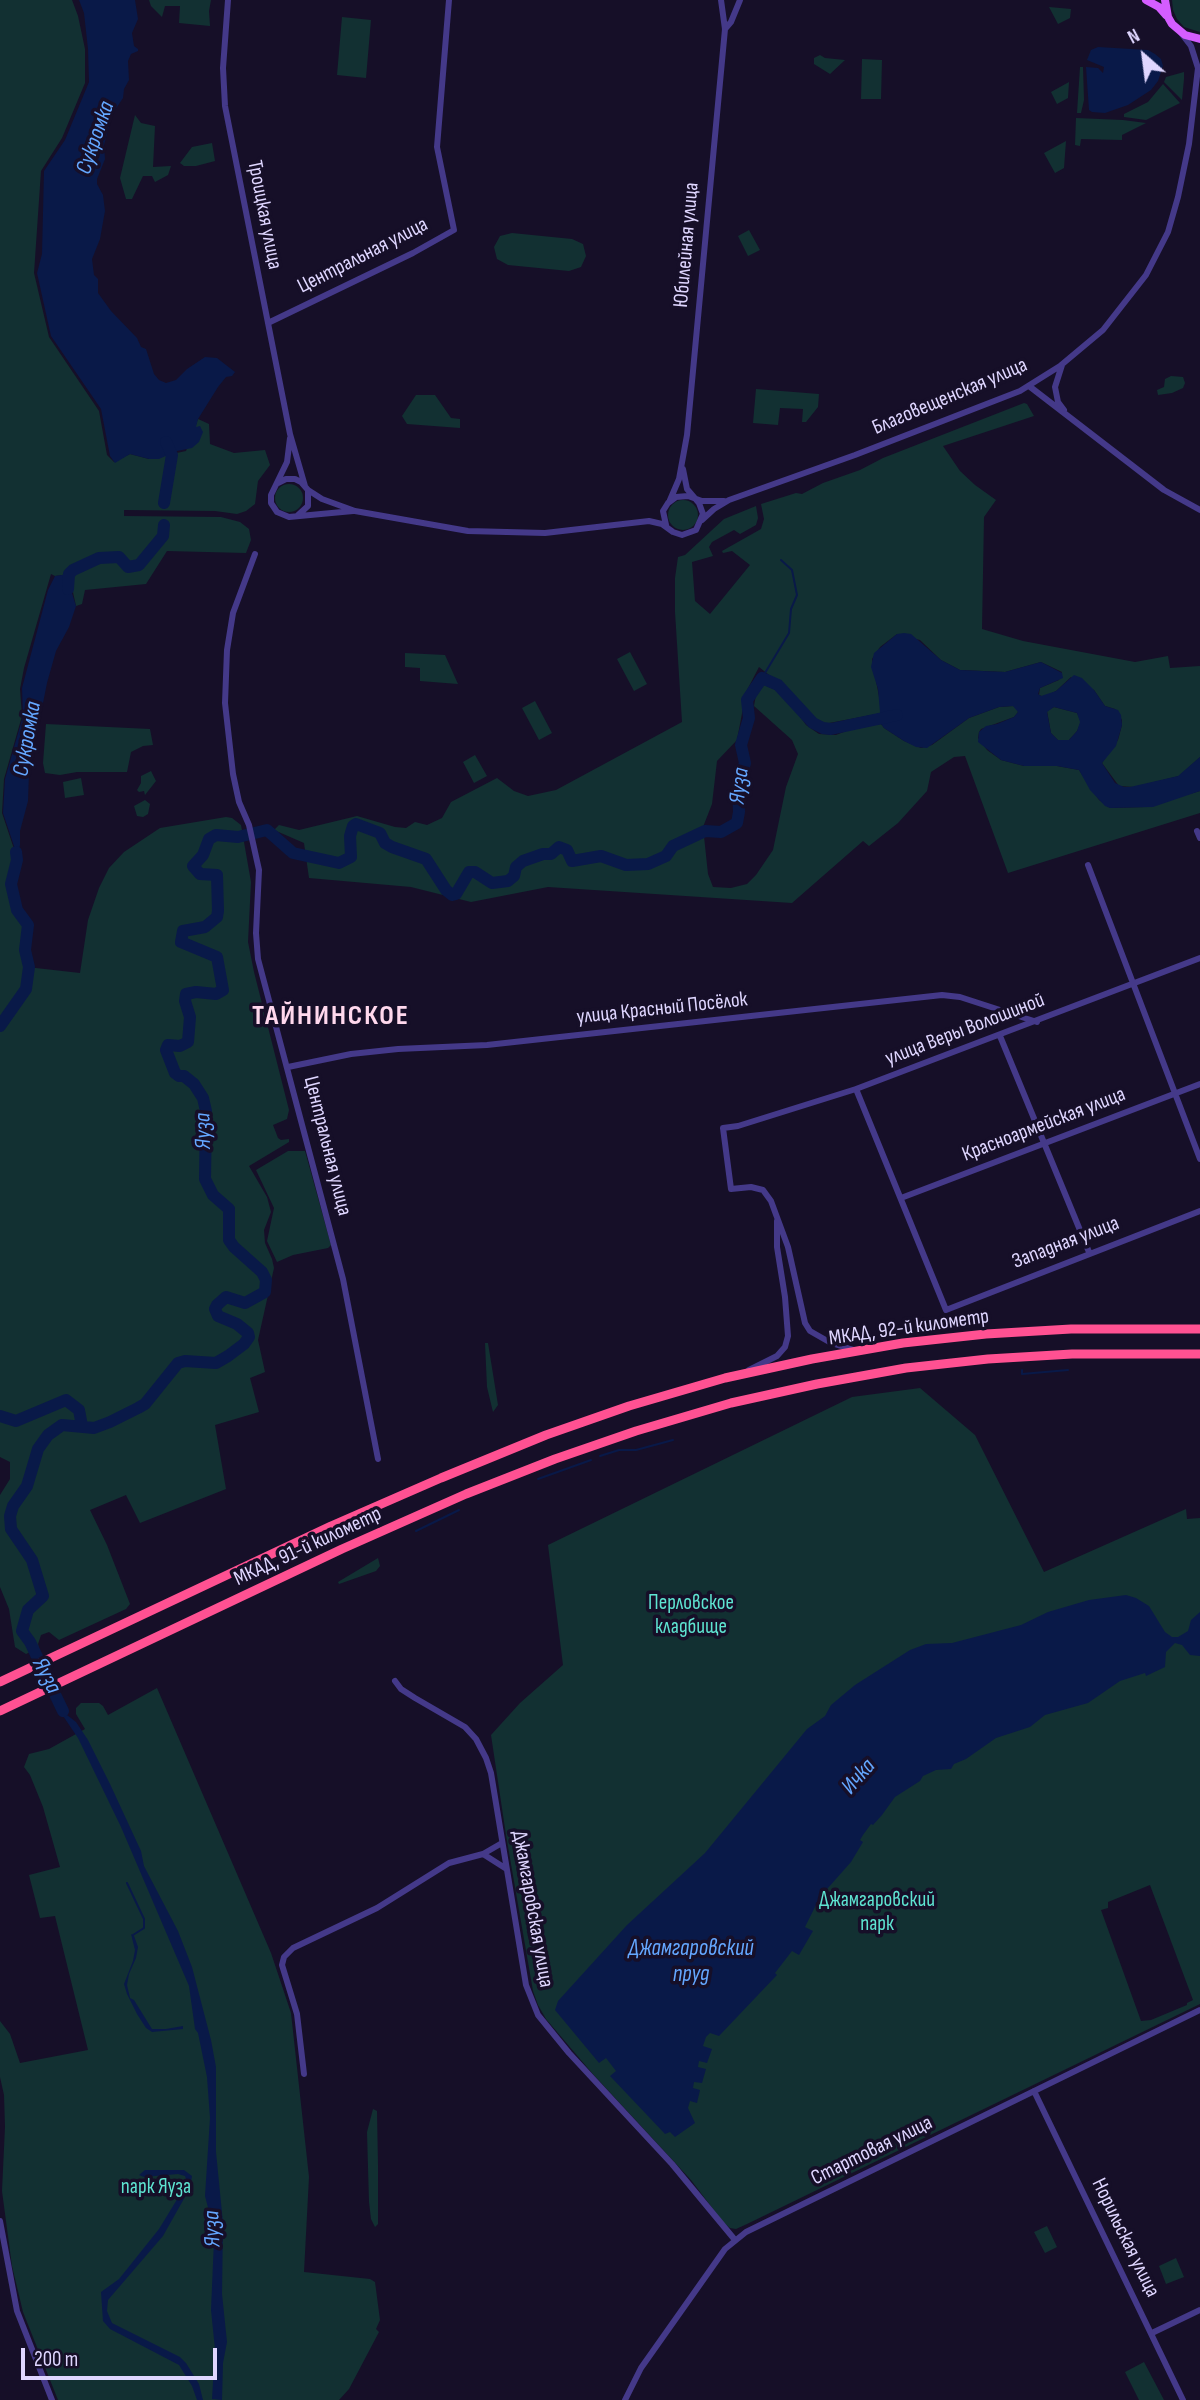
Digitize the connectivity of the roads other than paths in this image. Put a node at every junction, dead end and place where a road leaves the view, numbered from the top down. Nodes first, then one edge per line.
1 (228, 0) edge
2 (449, 0) edge
3 (720, 0) edge
4 (740, 0) edge
5 (1146, 0) edge
6 (1165, 0) edge
7 (1168, 17) junction
8 (725, 29) junction
9 (1179, 31) junction
10 (1200, 39) edge
11 (1199, 66) edge
12 (1189, 144) junction
13 (1199, 145) edge
14 (268, 323) junction
15 (1063, 364) junction
16 (1029, 386) junction
17 (1068, 416) junction
18 (290, 434) junction
19 (683, 464) junction
20 (276, 485) junction
21 (307, 488) junction
22 (694, 499) junction
23 (729, 500) junction
24 (668, 503) junction
25 (1200, 510) edge
26 (355, 511) junction
27 (298, 516) junction
28 (702, 520) junction
29 (646, 521) junction
30 (667, 527) junction
31 (255, 554) dead end
32 (1088, 865) dead end
33 (1200, 958) edge
34 (1133, 983) junction
35 (1037, 1022) junction
36 (1000, 1036) junction
37 (288, 1067) junction
38 (1200, 1084) edge
39 (856, 1090) junction
40 (1175, 1093) junction
41 (1044, 1143) junction
42 (1200, 1159) edge
43 (901, 1198) junction
44 (1200, 1211) edge
45 (777, 1215) junction
46 (1089, 1252) junction
47 (1200, 1329) edge
48 (859, 1351) junction
49 (1200, 1354) edge
50 (725, 1378) junction
51 (629, 1406) joint
52 (636, 1431) joint
53 (378, 1459) dead end
54 (395, 1681) dead end
55 (0, 1682) edge
56 (0, 1711) edge
57 (502, 1843) junction
58 (484, 1854) junction
59 (505, 1868) junction
60 (1200, 2010) edge
61 (304, 2074) dead end
62 (1034, 2091) junction
63 (0, 2221) edge
64 (735, 2240) junction
65 (1200, 2309) edge
66 (1152, 2333) junction
67 (52, 2400) edge
68 (625, 2400) edge
69 (1183, 2400) edge

1 - 14 street, Троицкая улица
2 - 14 street, Центральная улица
3 - 8 street, Юбилейная улица
4 - 8 street, Юбилейная улица
5 - 7 main road
6 - 7 main road
7 - 9 main road
8 - 19 street, Юбилейная улица
9 - 10 main road
9 - 11 street
11 - 12 street, Благовещенская улица
12 - 13 street
12 - 15 street, Благовещенская улица
14 - 18 street, Троицкая улица
15 - 16 street, Благовещенская улица
15 - 17 street
16 - 17 street
16 - 23 street, Благовещенская улица
17 - 25 street
18 - 20 street
18 - 21 street, Троицкая улица
19 - 22 street, Юбилейная улица
19 - 24 street, Юбилейная улица
20 - 21 street
20 - 27 street
21 - 26 street
21 - 27 street
22 - 23 street
22 - 24 street
22 - 28 street
23 - 28 street
24 - 29 street
24 - 30 street
26 - 27 street
26 - 29 street
28 - 30 street
29 - 30 street
31 - 37 street, Центральная улица
32 - 34 street
33 - 34 street, улица Веры Волошиной
34 - 35 street, улица Веры Волошиной
34 - 40 street
35 - 36 street, улица Веры Волошиной
35 - 37 street, улица Красный Посёлок
36 - 39 street, улица Веры Волошиной
36 - 41 street
37 - 53 street, Центральная улица
38 - 40 street, Красноармейская улица
39 - 43 street
39 - 45 street, улица Веры Волошиной
40 - 41 street, Красноармейская улица
40 - 42 street
41 - 43 street, Красноармейская улица
41 - 46 street
43 - 46 street, Западная улица
44 - 46 street, Западная улица
45 - 48 street
45 - 50 street
47 - 48 highway, МКАД, 92-й километр
48 - 50 highway, МКАД, 92-й километр
49 - 52 highway, МКАД, 92-й километр
50 - 51 highway, МКАД, 92-й километр
51 - 55 highway, МКАД, 91-й километр
52 - 56 highway, МКАД, 91-й километр
54 - 57 street, Джамгаровская улица
57 - 58 street
57 - 59 street, Джамгаровская улица
58 - 59 street
58 - 61 street
59 - 64 street, Джамгаровская улица
60 - 62 street, Стартовая улица
62 - 64 street, Стартовая улица
62 - 66 street, Норильская улица
63 - 67 street
64 - 68 street, Стартовая улица
65 - 66 street
66 - 69 street, Норильская улица

